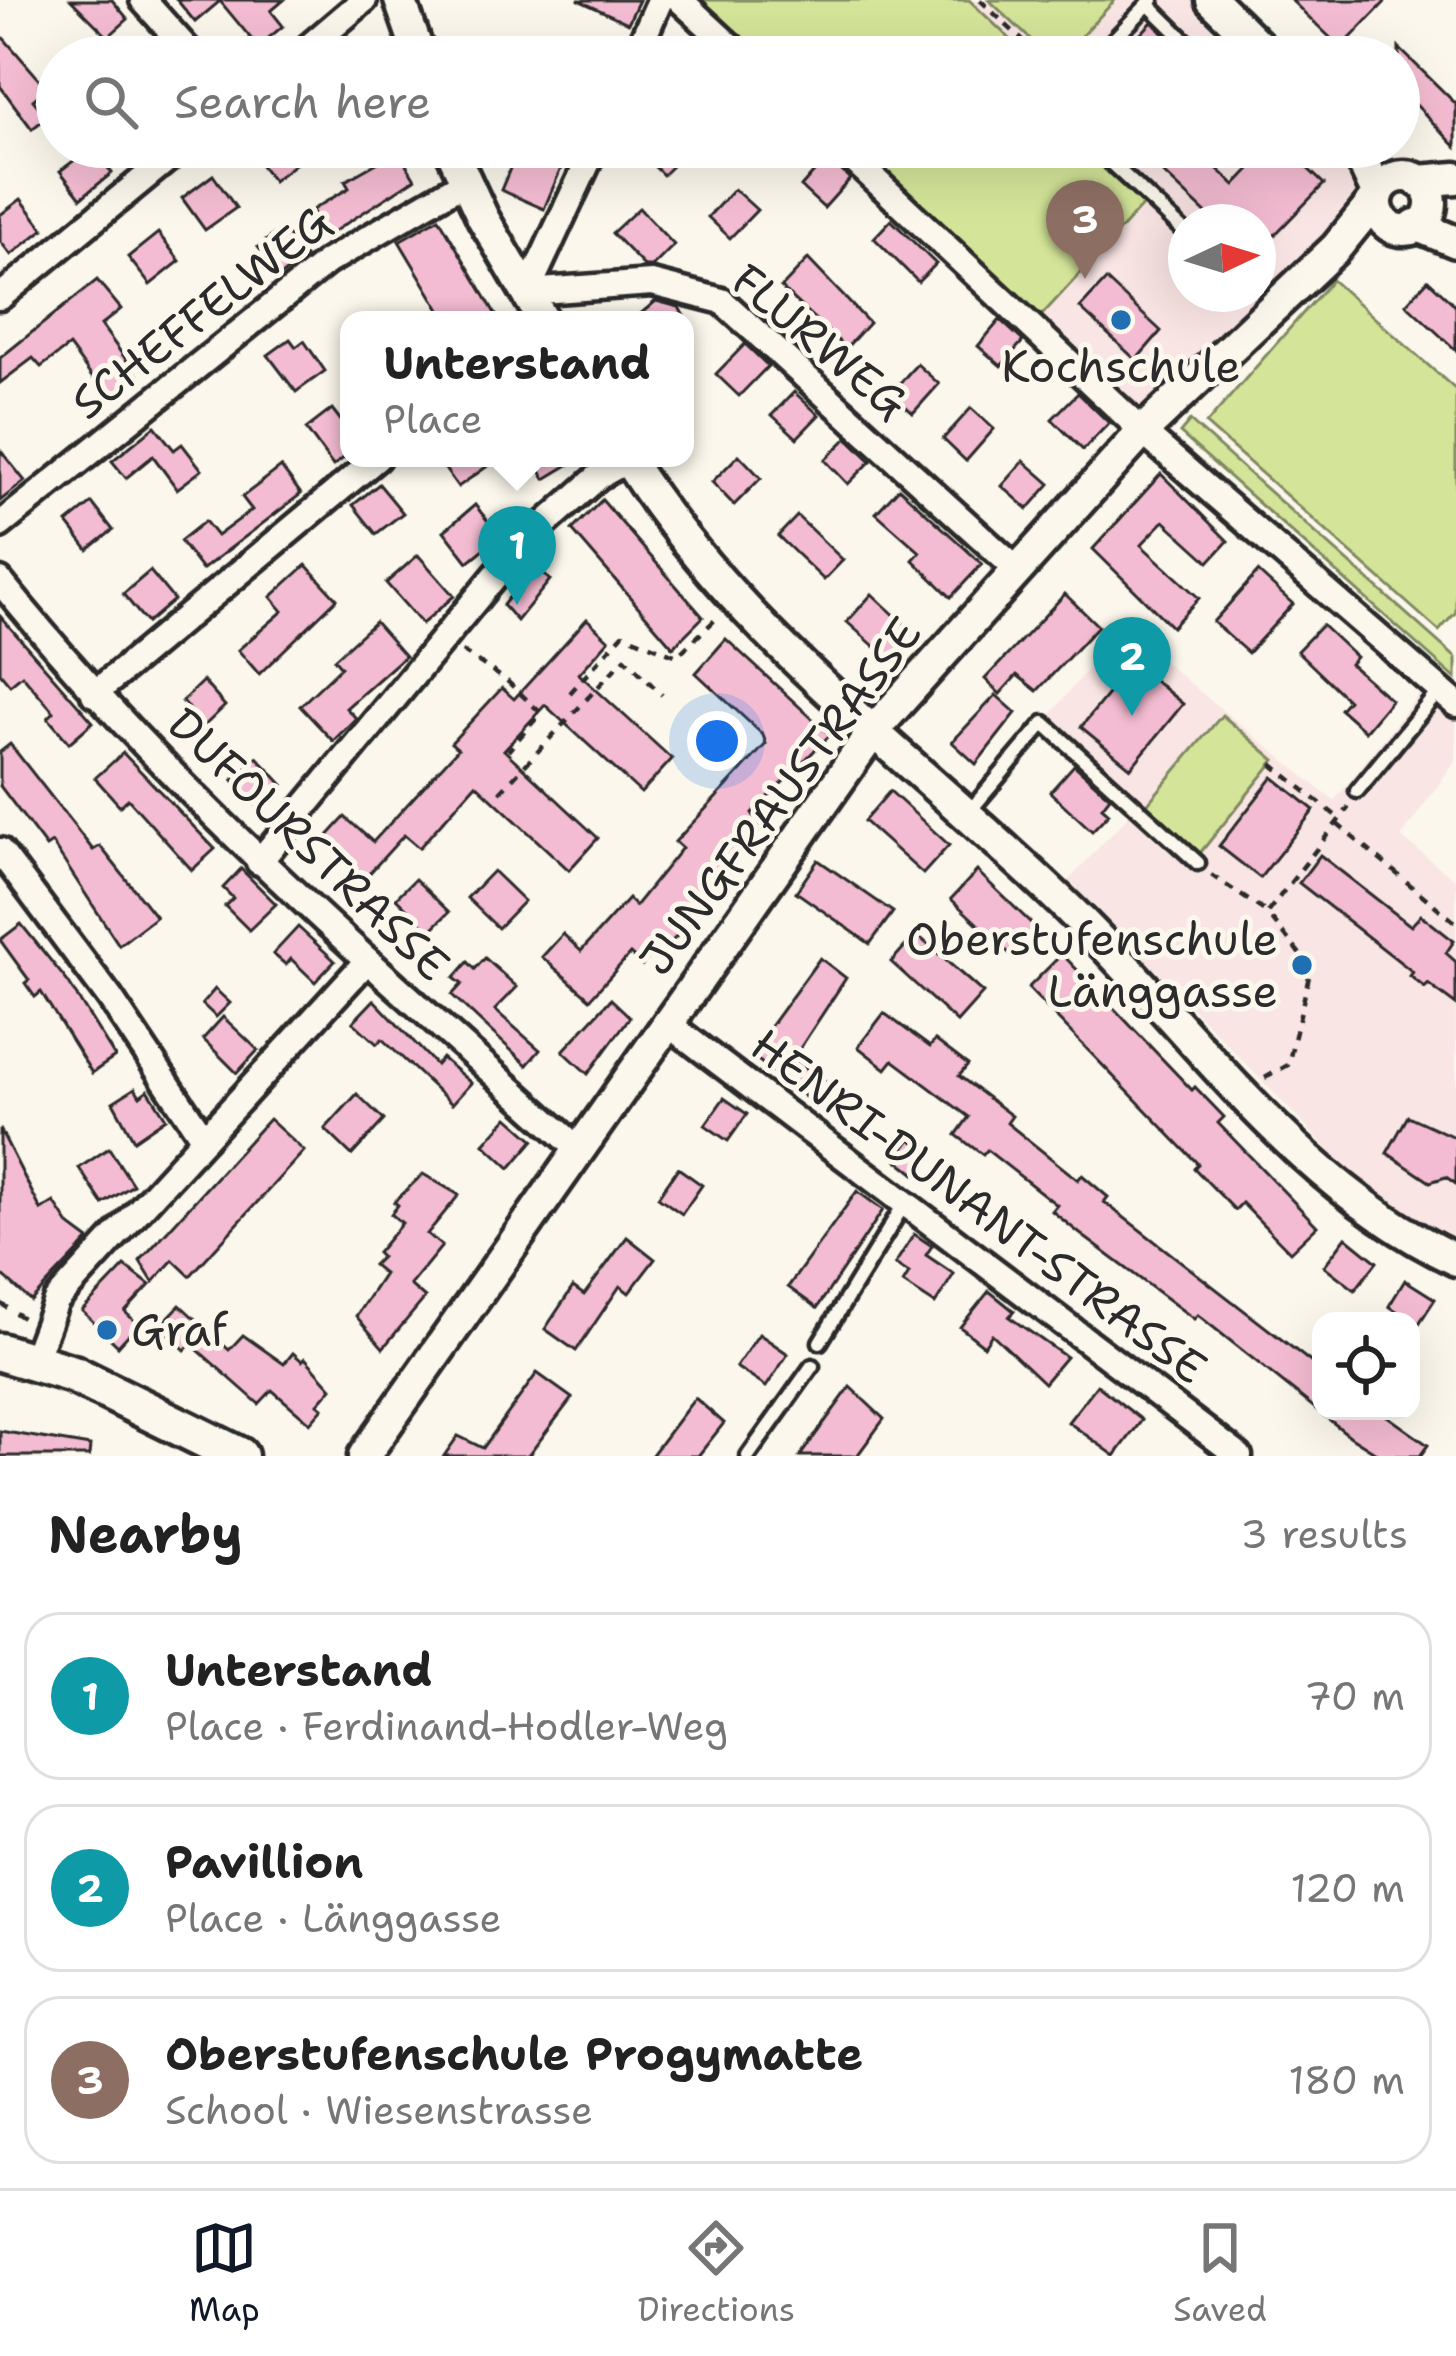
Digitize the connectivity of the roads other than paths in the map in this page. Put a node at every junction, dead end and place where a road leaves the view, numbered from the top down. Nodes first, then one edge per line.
1 (143, 0) edge
2 (364, 0) edge
3 (400, 0) edge
4 (660, 0) edge
5 (680, 0) edge
6 (1212, 0) edge
7 (1150, 2) edge
8 (175, 36) edge
9 (322, 36) edge
10 (413, 36) edge
11 (644, 36) edge
12 (719, 36) edge
13 (1117, 36) edge
14 (1182, 36) edge
15 (1249, 36) edge
16 (157, 168) edge
17 (458, 168) edge
18 (585, 168) edge
19 (862, 168) edge
20 (1116, 168) edge
21 (1379, 168) edge
22 (1390, 168) edge
23 (1456, 178) edge
24 (464, 182) junction
25 (1416, 203) edge
26 (1168, 216) edge
27 (1456, 242) edge
28 (527, 292) junction
29 (0, 297) edge
30 (538, 311) edge
31 (1143, 430) junction
32 (366, 467) edge
33 (614, 467) edge
34 (633, 467) edge
35 (0, 525) edge
36 (1016, 569) junction
37 (0, 581) edge
38 (94, 694) junction
39 (1448, 697) edge
40 (875, 729) junction
41 (1357, 791) road end
42 (968, 813) junction
43 (0, 851) edge
44 (259, 862) junction
45 (1198, 863) road end
46 (367, 961) junction
47 (667, 1023) junction
48 (204, 1139) junction
49 (579, 1150) junction
50 (907, 1200) junction
51 (1456, 1260) edge
52 (820, 1342) dead end
53 (17, 1356) edge
54 (812, 1366) dead end
55 (240, 1456) edge
56 (364, 1456) edge
57 (748, 1456) edge
58 (1239, 1456) edge

1 - 8 street
2 - 9 street
3 - 10 street
4 - 11 street
5 - 12 street
6 - 15 street
7 - 13 lane
7 - 14 lane
16 - 29 street
17 - 24 street
18 - 28 street
19 - 31 street
20 - 26 lane
21 - 25 street
22 - 25 street
23 - 25 street
24 - 28 street
24 - 35 street, SCHEFFELWEG
25 - 27 street
25 - 31 street, JUNGFRAUSTRASSE
28 - 30 street
28 - 36 street, FLURWEG
31 - 36 street, JUNGFRAUSTRASSE
31 - 39 street
32 - 38 street
33 - 44 street
34 - 40 street
36 - 40 street, JUNGFRAUSTRASSE
37 - 38 street, DUFOURSTRASSE
38 - 44 street, DUFOURSTRASSE
39 - 41 lane
40 - 42 street
40 - 47 street, JUNGFRAUSTRASSE
42 - 45 lane
42 - 51 street
43 - 48 street
44 - 46 street, DUFOURSTRASSE
46 - 48 street
46 - 49 street, DUFOURSTRASSE
47 - 49 street, JUNGFRAUSTRASSE
47 - 50 street, HENRI-DUNANT-STRASSE
48 - 53 street
49 - 56 street, JUNGFRAUSTRASSE
50 - 52 lane
50 - 58 street, HENRI-DUNANT-STRASSE
53 - 55 main road
54 - 57 lane

